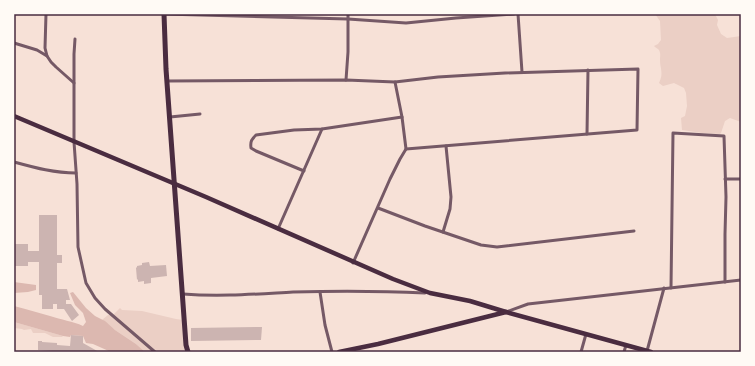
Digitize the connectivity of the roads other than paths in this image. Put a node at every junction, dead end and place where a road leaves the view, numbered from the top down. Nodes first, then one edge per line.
1 (46, 14) edge
2 (164, 14) edge
3 (348, 14) edge
4 (514, 14) edge
5 (518, 14) edge
6 (348, 19) junction
7 (75, 39) dead end
8 (14, 43) edge
9 (47, 56) junction
10 (588, 70) junction
11 (522, 72) junction
12 (346, 80) junction
13 (167, 81) junction
14 (395, 82) junction
15 (74, 83) junction
16 (200, 114) dead end
17 (14, 116) edge
18 (170, 117) junction
19 (402, 117) junction
20 (322, 129) junction
21 (588, 134) junction
22 (74, 142) junction
23 (446, 146) junction
24 (406, 149) junction
25 (14, 162) edge
26 (304, 171) junction
27 (76, 172) junction
28 (725, 179) junction
29 (741, 179) edge
30 (175, 185) junction
31 (378, 208) junction
32 (278, 229) junction
33 (634, 230) dead end
34 (443, 232) junction
35 (354, 263) junction
36 (741, 280) edge
37 (725, 282) junction
38 (664, 288) junction
39 (671, 288) junction
40 (320, 292) junction
41 (430, 293) junction
42 (183, 294) junction
43 (506, 312) junction
44 (586, 334) junction
45 (626, 345) junction
46 (649, 351) edge
47 (155, 352) edge
48 (188, 352) edge
49 (332, 352) edge
50 (339, 352) edge
51 (581, 352) edge
52 (624, 352) edge

1 - 9 street
2 - 6 street
2 - 13 main road
3 - 6 street
4 - 6 street
5 - 11 street
6 - 12 street
7 - 15 street
8 - 9 street
9 - 15 street
10 - 11 street
10 - 21 street
10 - 21 street
11 - 14 street
12 - 13 street
12 - 14 street
13 - 18 main road
14 - 19 street
15 - 22 street
16 - 18 street
17 - 22 main road
18 - 30 main road
19 - 20 street
19 - 24 street
20 - 26 street
20 - 26 street
21 - 23 street
22 - 27 street
22 - 30 main road
23 - 24 street
23 - 34 street
24 - 31 street
25 - 27 street
26 - 32 street
27 - 47 street
28 - 29 street
28 - 37 street
28 - 39 street
30 - 32 main road
30 - 42 main road
31 - 34 street
31 - 35 street
32 - 35 main road
33 - 34 street
35 - 41 main road
36 - 37 street
37 - 39 street
38 - 39 street
38 - 43 street
38 - 46 street
40 - 41 street
40 - 42 street
40 - 49 street
41 - 43 main road
42 - 48 main road
43 - 44 main road
43 - 50 main road
44 - 45 main road
44 - 51 street
45 - 46 main road
45 - 52 street

